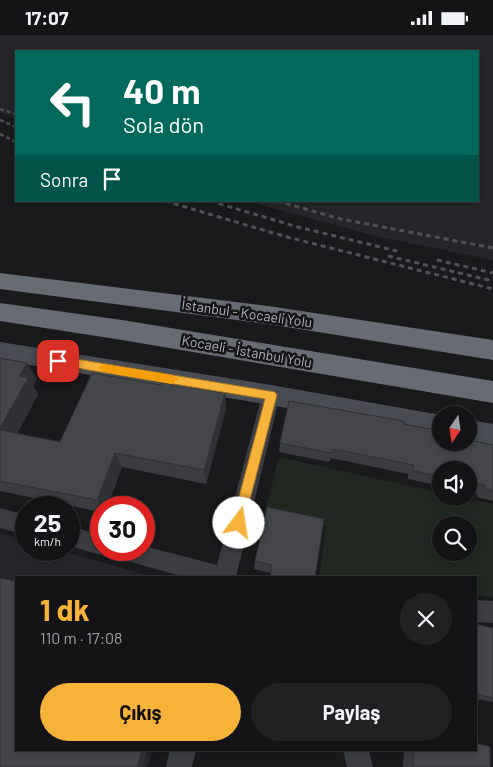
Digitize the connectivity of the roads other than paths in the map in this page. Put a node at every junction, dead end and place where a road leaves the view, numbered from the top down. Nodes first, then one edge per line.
1 (0, 281) edge
2 (0, 312) edge
3 (493, 350) edge
4 (0, 351) edge
5 (493, 393) edge
6 (271, 395) junction
7 (432, 424) edge
8 (478, 432) edge
9 (493, 435) edge
10 (0, 518) edge
11 (15, 522) edge
12 (155, 559) edge
13 (219, 576) edge
14 (223, 576) edge
15 (477, 611) edge
16 (493, 612) edge
17 (183, 751) edge
18 (356, 751) edge
19 (179, 767) edge
20 (360, 767) edge

1 - 3 highway, İstanbul - Kocaeli Yolu
2 - 5 highway, Kocaeli - İstanbul Yolu
4 - 6 main road
6 - 7 main road
6 - 14 street
8 - 9 main road
10 - 11 street
12 - 13 street
15 - 16 street
17 - 19 street
18 - 20 street

